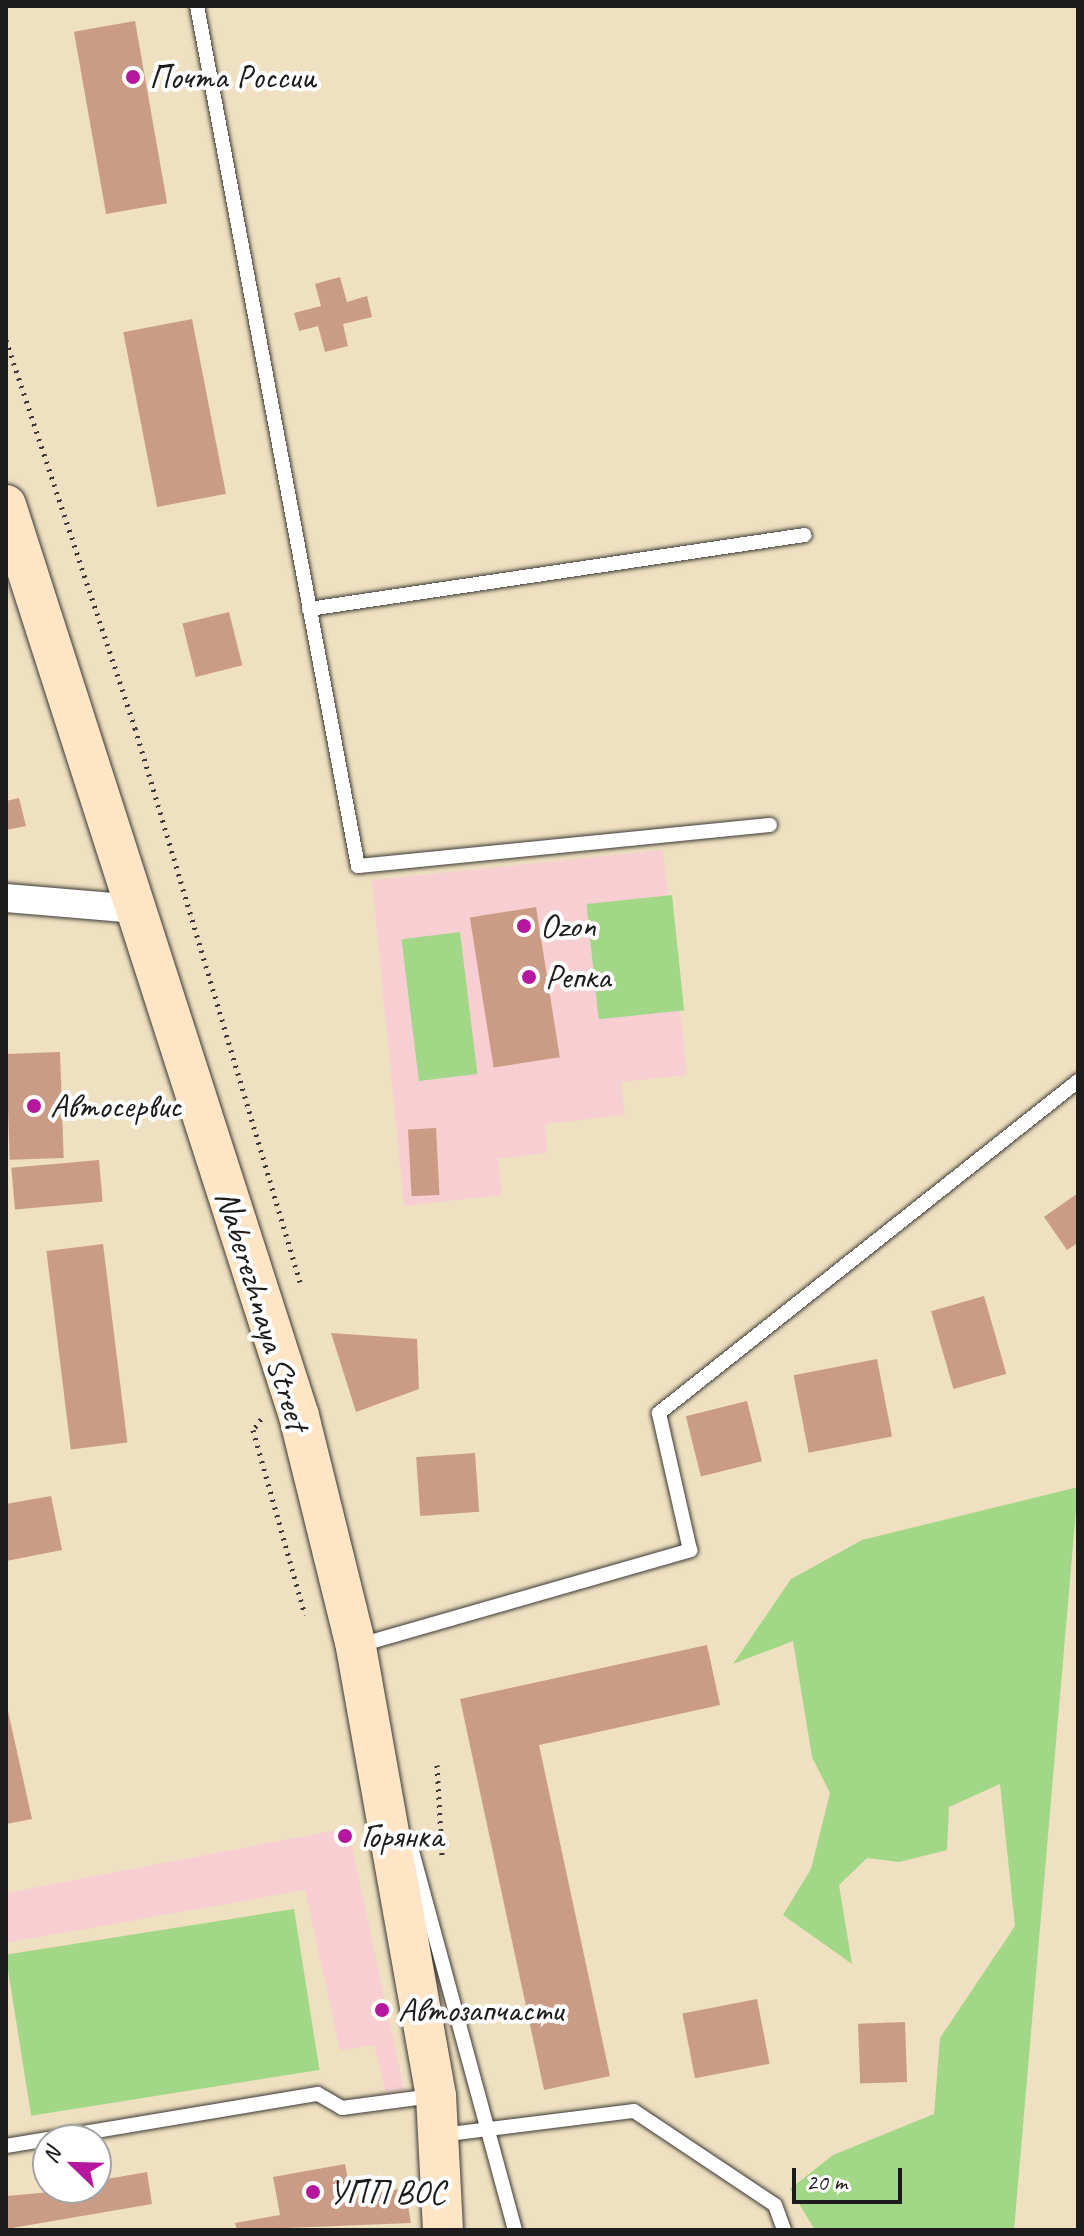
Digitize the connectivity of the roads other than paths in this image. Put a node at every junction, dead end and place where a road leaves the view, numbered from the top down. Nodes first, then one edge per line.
1 (197, 6) edge
2 (6, 505) edge
3 (805, 535) dead end
4 (309, 609) junction
5 (770, 825) dead end
6 (6, 898) edge
7 (137, 909) junction
8 (1078, 1081) edge
9 (356, 1647) junction
10 (436, 2096) junction
11 (489, 2131) junction
12 (441, 2135) junction
13 (6, 2146) edge
14 (443, 2230) edge
15 (515, 2230) edge
16 (784, 2230) edge

1 - 4 lane
2 - 7 main road, Naberezhnaya Street
3 - 4 lane
4 - 5 lane
6 - 7 street
7 - 9 main road, Naberezhnaya Street
8 - 9 lane
9 - 10 main road, Naberezhnaya Street
9 - 11 lane
10 - 12 main road, Naberezhnaya Street
10 - 13 lane
11 - 12 lane
11 - 15 lane
11 - 16 lane
12 - 14 main road, Naberezhnaya Street

